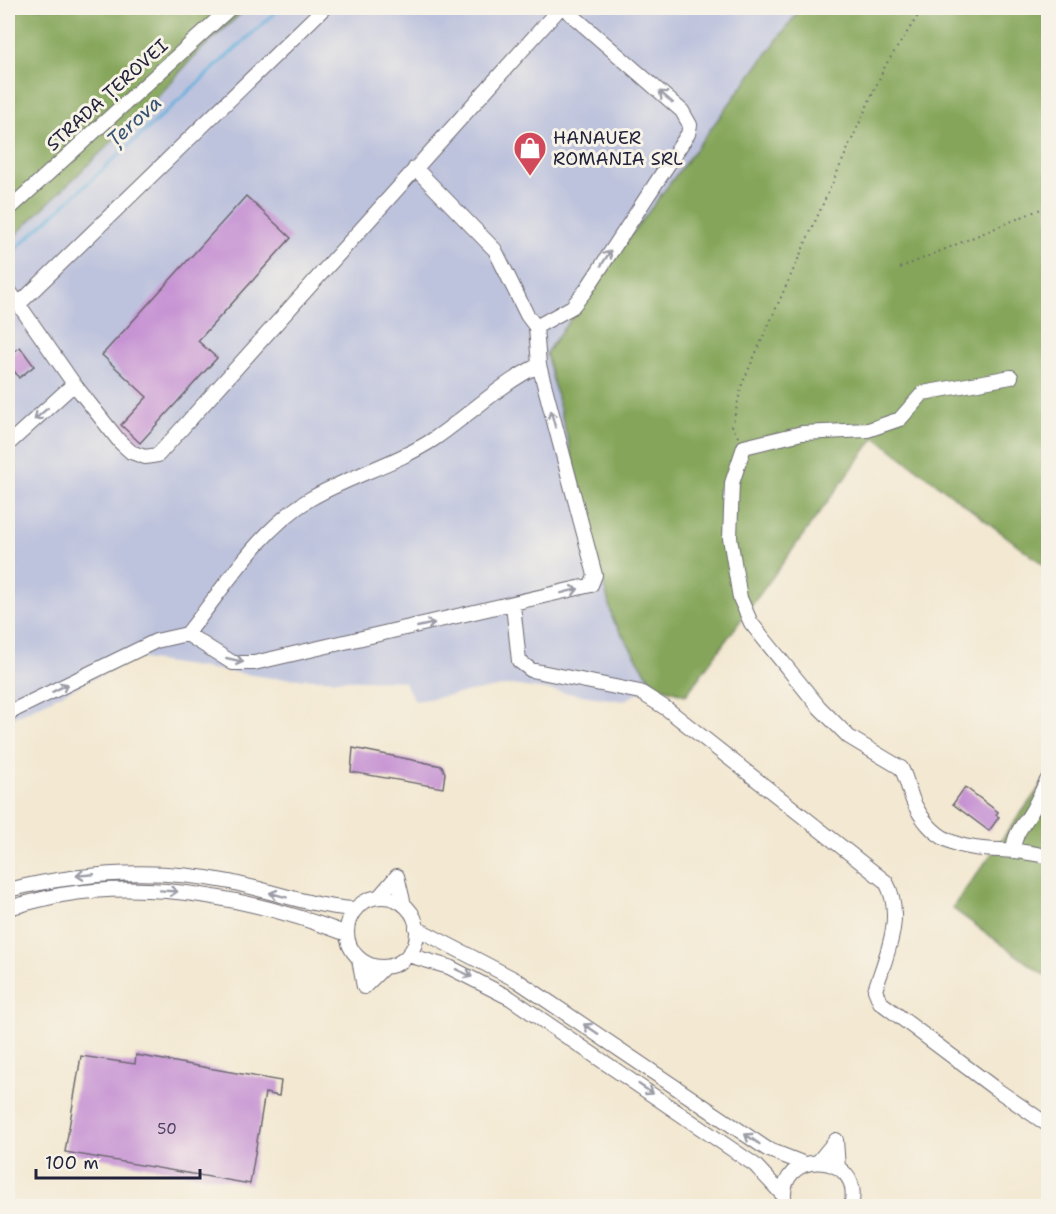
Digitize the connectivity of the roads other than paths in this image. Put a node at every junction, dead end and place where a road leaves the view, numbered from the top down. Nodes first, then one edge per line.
1 (230, 8) edge
2 (324, 8) edge
3 (562, 8) edge
4 (415, 168) junction
5 (8, 210) edge
6 (8, 289) edge
7 (19, 304) junction
8 (536, 327) junction
9 (538, 365) junction
10 (1011, 377) dead end
11 (74, 384) junction
12 (8, 444) edge
13 (513, 605) junction
14 (187, 634) junction
15 (8, 713) edge
16 (1048, 779) edge
17 (1013, 851) junction
18 (1048, 857) edge
19 (8, 890) edge
20 (379, 897) junction
21 (404, 905) junction
22 (8, 908) edge
23 (356, 909) junction
24 (416, 928) junction
25 (347, 934) junction
26 (408, 955) junction
27 (359, 959) junction
28 (384, 967) junction
29 (1048, 1125) edge
30 (812, 1163) junction
31 (838, 1168) junction
32 (784, 1201) edge
33 (853, 1206) edge

1 - 5 street, STRADA ȚEROVEI
2 - 7 street
3 - 4 street
8 -> 3 street
4 - 8 street
4 - 11 street
6 - 7 street
7 - 11 street
8 - 9 street
13 -> 9 street
9 - 14 street
10 - 17 street
11 -> 12 street
14 -> 13 street
13 - 29 street
15 -> 14 street
16 - 17 street
17 - 18 street
23 -> 19 street
20 - 21 street
20 - 21 street
20 - 23 street
21 - 24 street
22 -> 25 street
23 - 25 street
24 - 26 street
30 -> 24 street
25 - 27 street
26 - 28 street
26 -> 32 street
27 - 28 street
27 - 28 street
30 - 31 street
30 - 31 street
30 - 32 street
31 - 33 street

